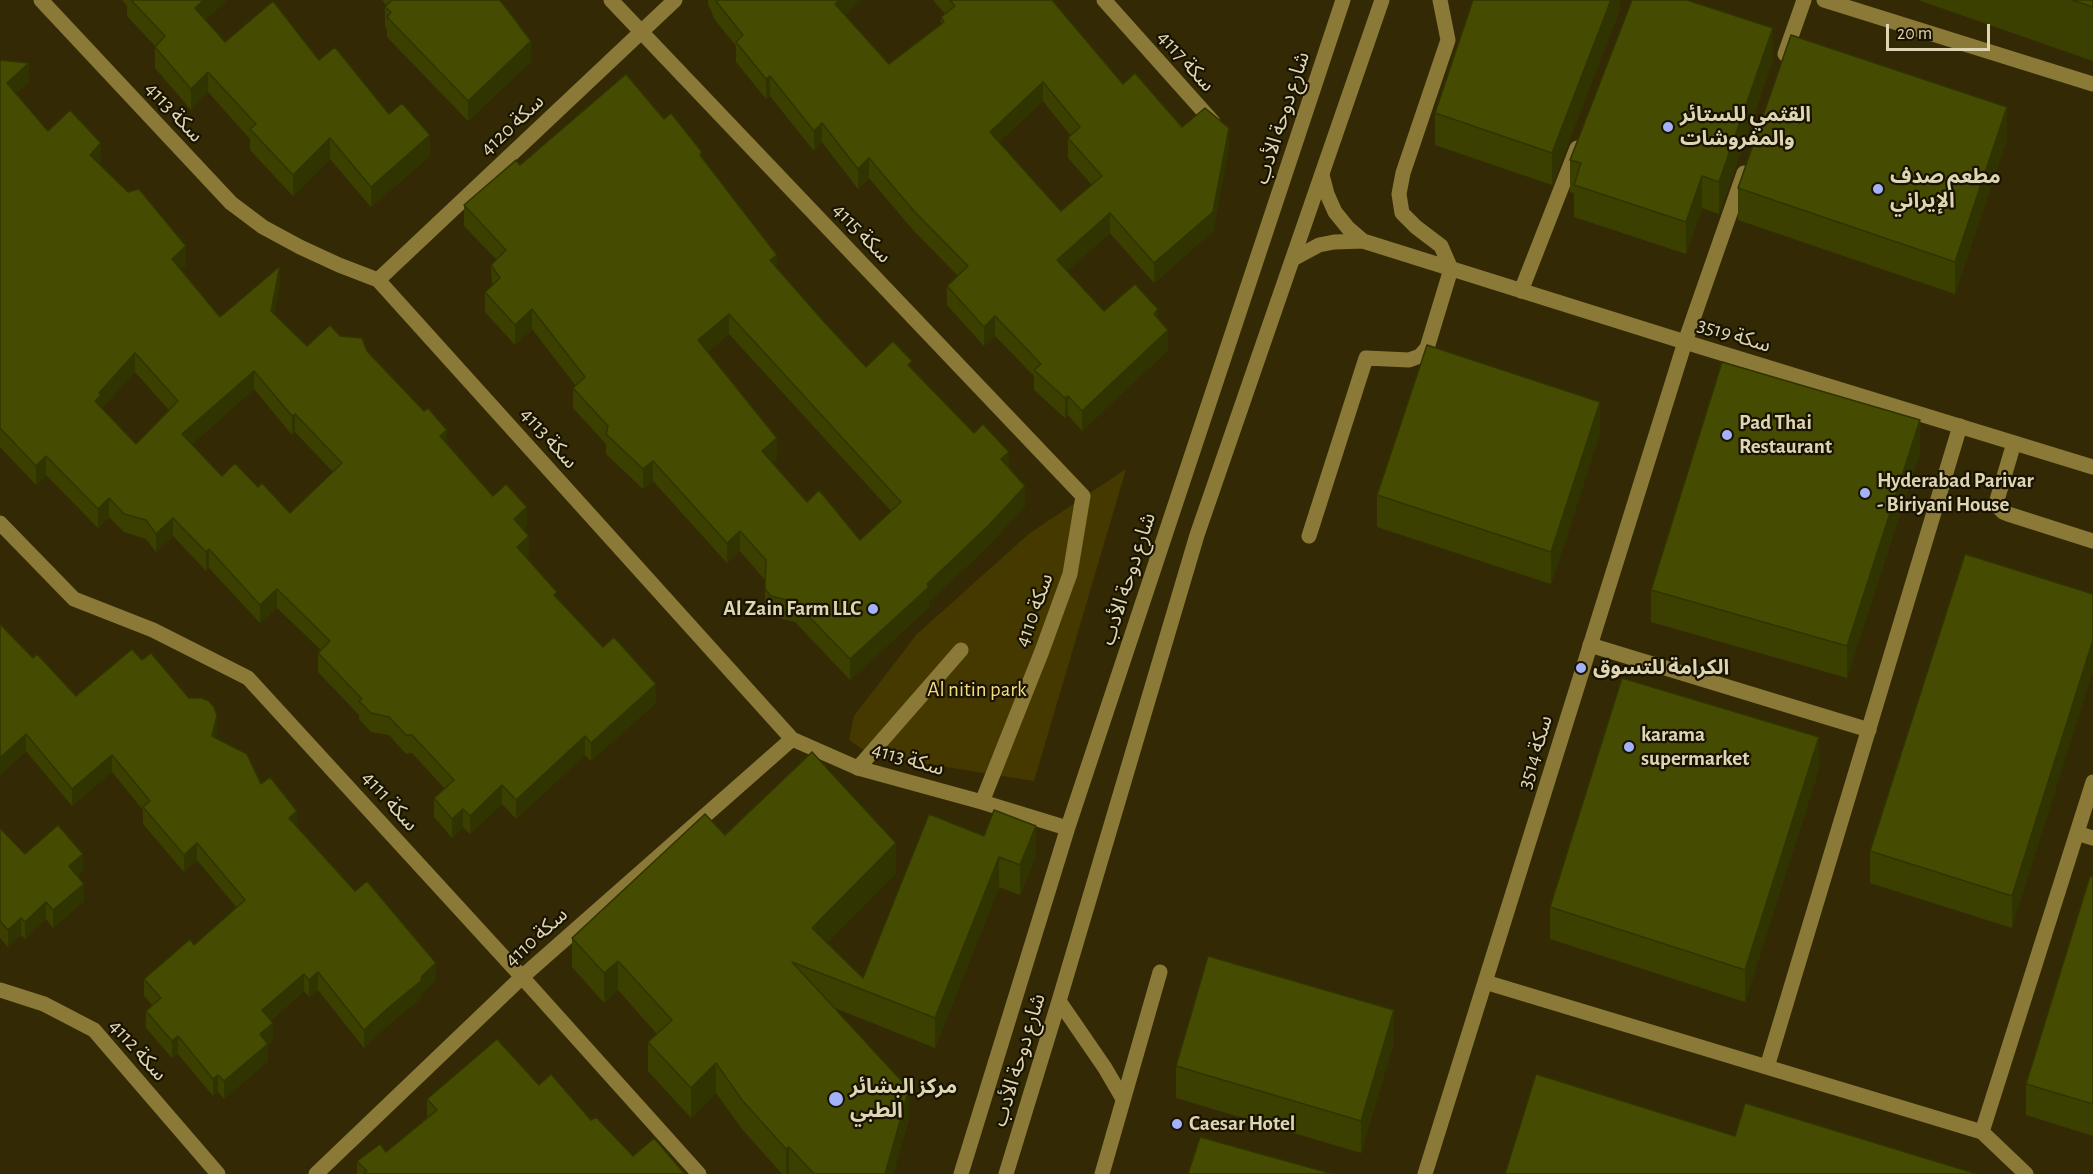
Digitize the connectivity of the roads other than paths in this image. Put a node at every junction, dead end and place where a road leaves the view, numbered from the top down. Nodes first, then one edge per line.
1 (41, 0) edge
2 (611, 0) edge
3 (675, 0) edge
4 (1104, 0) edge
5 (1343, 0) edge
6 (1382, 0) edge
7 (1440, 0) edge
8 (1804, 0) edge
9 (1824, 0) edge
10 (641, 31) junction
11 (1781, 66) edge
12 (2093, 84) edge
13 (1213, 122) edge
14 (1584, 129) edge
15 (1750, 155) edge
16 (1322, 175) junction
17 (1363, 241) junction
18 (1293, 259) junction
19 (1451, 269) junction
20 (378, 280) junction
21 (1521, 291) junction
22 (1685, 342) junction
23 (1960, 426) junction
24 (2014, 443) junction
25 (2093, 467) edge
26 (1083, 496) joint
27 (0, 523) edge
28 (1309, 536) dead end
29 (2093, 541) edge
30 (1590, 645) junction
31 (961, 650) dead end
32 (1869, 730) junction
33 (792, 739) junction
34 (858, 768) junction
35 (2093, 782) edge
36 (982, 802) junction
37 (1067, 828) junction
38 (2077, 833) junction
39 (2093, 838) edge
40 (1160, 972) dead end
41 (522, 977) junction
42 (1485, 982) junction
43 (0, 990) edge
44 (1059, 1001) junction
45 (1767, 1067) junction
46 (1123, 1099) junction
47 (1982, 1132) junction
48 (218, 1174) edge
49 (316, 1174) edge
50 (699, 1174) edge
51 (961, 1174) edge
52 (1006, 1174) edge
53 (1102, 1174) edge
54 (1425, 1174) edge
55 (2026, 1174) edge

1 - 20 street, سكة 4113
2 - 10 street, سكة 4115
3 - 10 street, سكة 4120
4 - 13 street, سكة 4117
5 - 37 street, شارع دوحة الأدب
6 - 16 street, شارع دوحة الأدب
7 - 19 street
8 - 11 street
9 - 12 street
10 - 20 street, سكة 4120
10 - 26 street, سكة 4115
14 - 21 street
15 - 22 street, سكة 3514
16 - 17 street, سكة 3519
16 - 18 street, شارع دوحة الأدب
17 - 18 street, سكة 3519
17 - 19 street, سكة 3519
18 - 44 street, شارع دوحة الأدب
19 - 21 street, سكة 3519
19 - 28 street
20 - 33 street, سكة 4113
21 - 22 street, سكة 3519
22 - 23 street, سكة 3519
22 - 30 street, سكة 3514
23 - 24 street, سكة 3519
23 - 32 street
24 - 25 street, سكة 3519
24 - 29 street
26 - 36 street, سكة 4110
27 - 41 street, سكة 4111
30 - 32 street
30 - 42 street, سكة 3514
31 - 34 street
32 - 45 street
33 - 34 street, سكة 4113
33 - 41 street, سكة 4110
34 - 36 street, سكة 4113
35 - 38 street
36 - 37 street, سكة 4113
37 - 51 street, شارع دوحة الأدب
38 - 39 street
38 - 47 street
40 - 46 street
41 - 49 street, سكة 4110
41 - 50 street, سكة 4111
42 - 45 street
42 - 54 street, سكة 3514
43 - 48 street, سكة 4112
44 - 46 street
44 - 52 street, شارع دوحة الأدب
45 - 47 street
46 - 53 street
47 - 55 street

